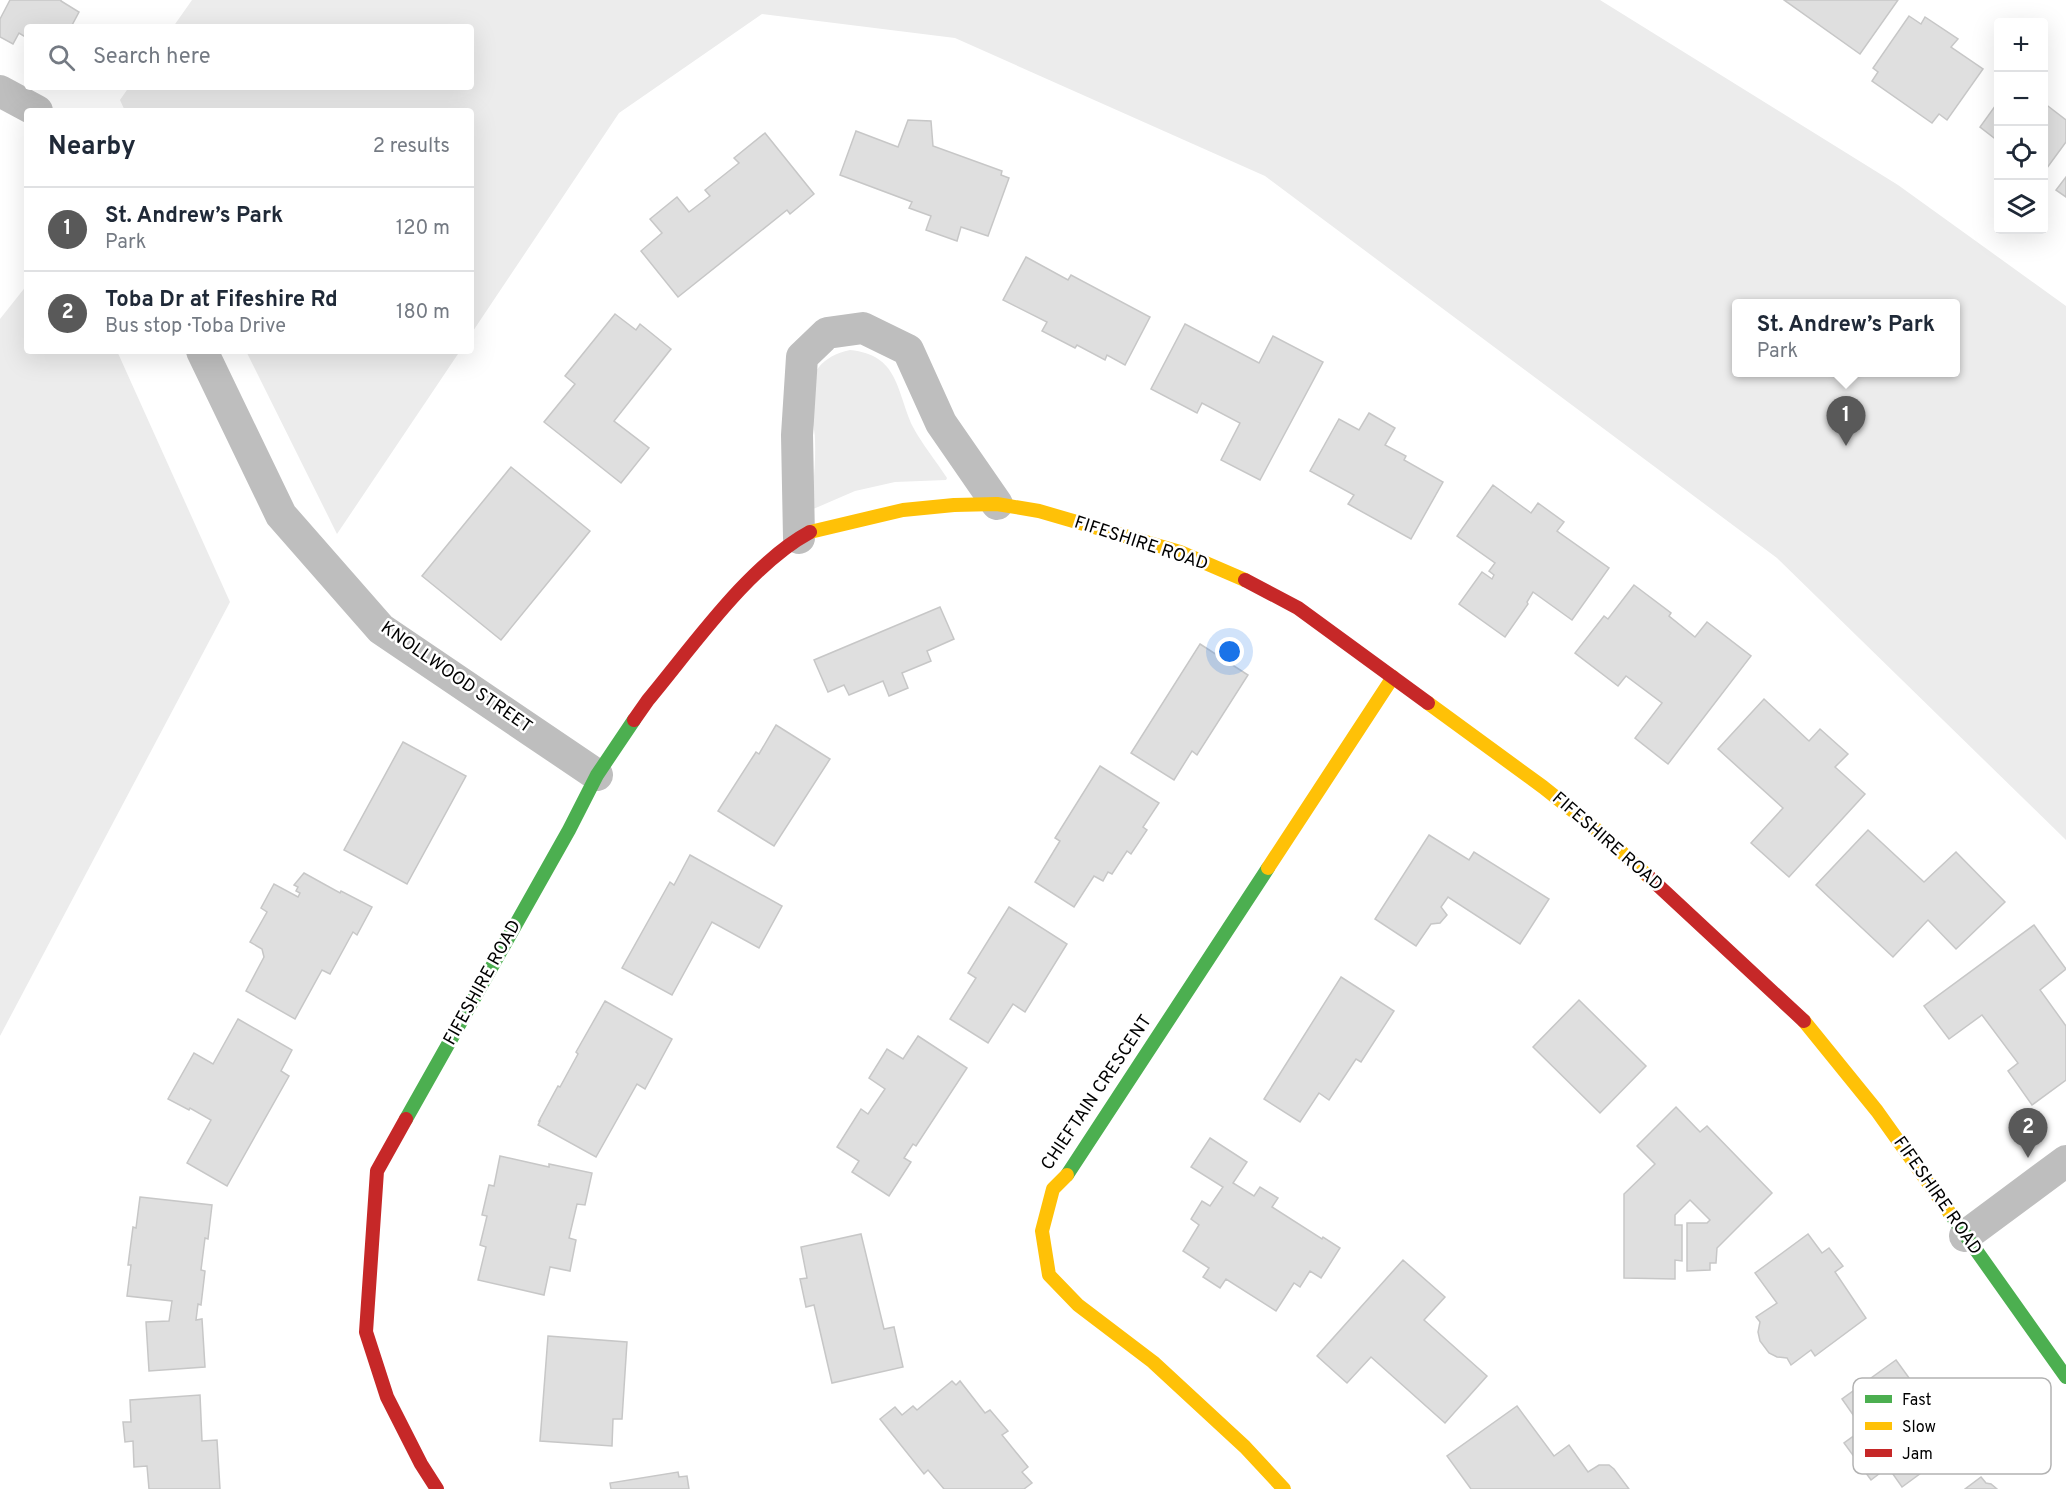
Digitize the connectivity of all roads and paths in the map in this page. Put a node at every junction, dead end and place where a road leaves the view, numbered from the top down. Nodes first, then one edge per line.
1 (0, 91) edge
2 (31, 108) edge
3 (203, 354) edge
4 (997, 504) junction
5 (799, 538) junction
6 (1393, 677) junction
7 (597, 775) junction
8 (2066, 1161) edge
9 (1965, 1236) junction
10 (2066, 1377) edge
11 (438, 1489) edge
12 (1284, 1489) edge

1 - 2 street
3 - 7 street, KNOLLWOOD STREET
4 - 5 street, FIFESHIRE ROAD
4 - 5 street
4 - 6 street, FIFESHIRE ROAD
5 - 7 street, FIFESHIRE ROAD
6 - 9 street, FIFESHIRE ROAD
6 - 12 street, CHIEFTAIN CRESCENT
7 - 11 street, FIFESHIRE ROAD
8 - 9 street
9 - 10 street, FIFESHIRE ROAD

